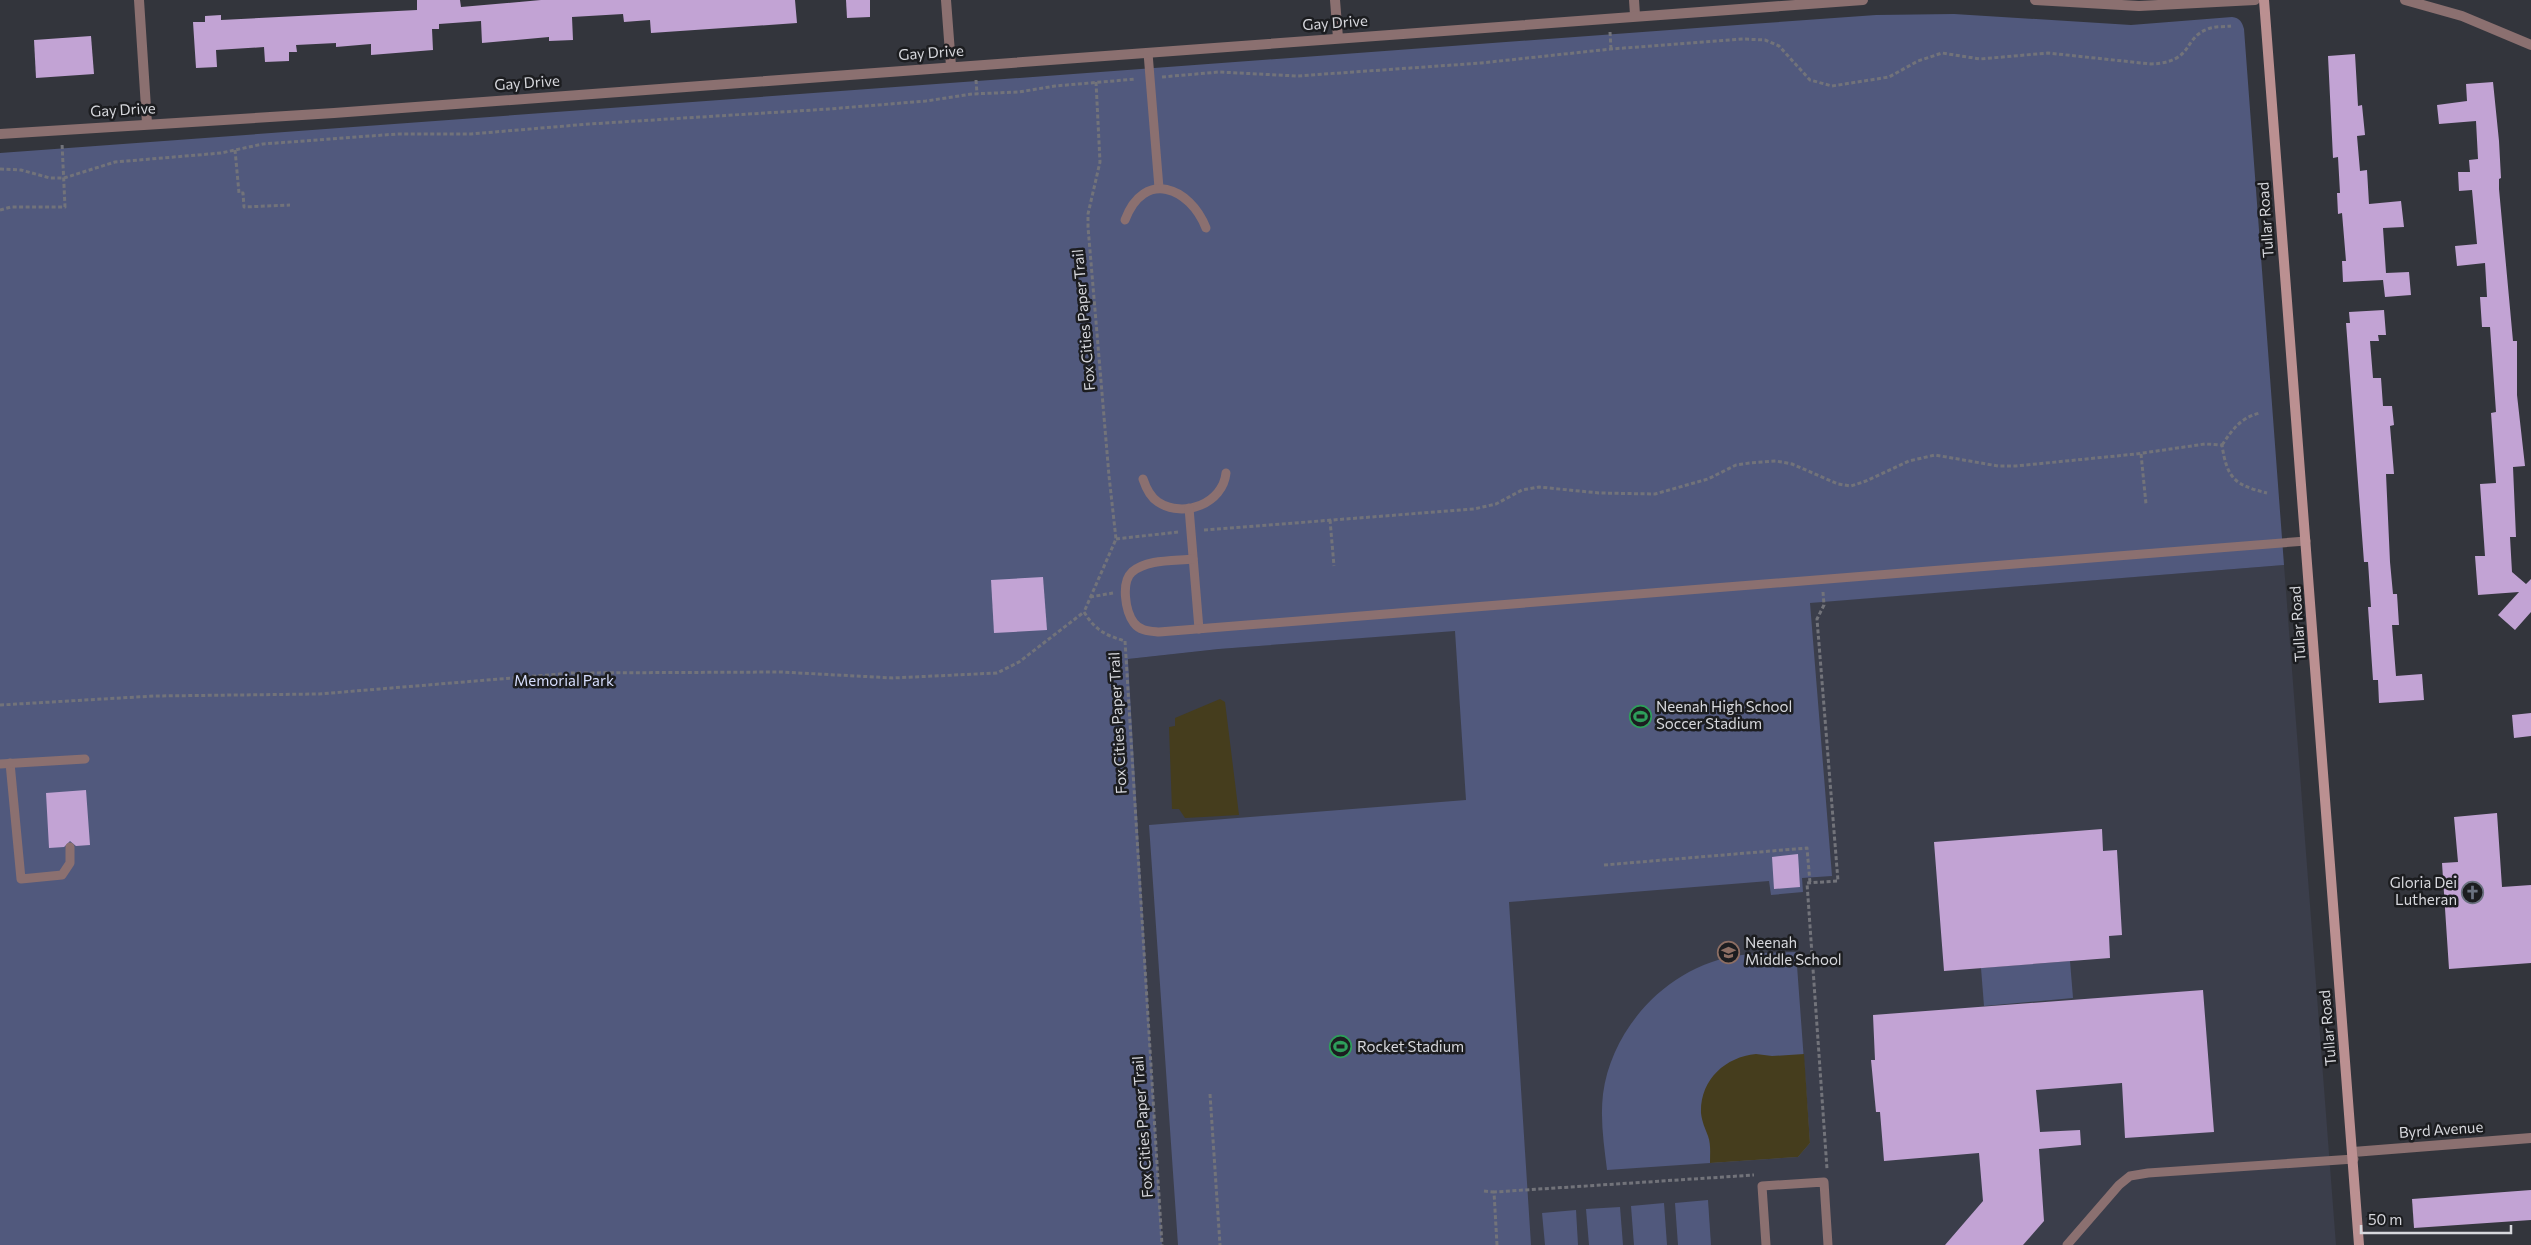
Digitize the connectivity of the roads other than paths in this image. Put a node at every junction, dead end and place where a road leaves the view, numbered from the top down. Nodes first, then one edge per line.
1 (140, 0) edge
2 (946, 0) edge
3 (1335, 0) edge
4 (1634, 0) edge
5 (1863, 0) edge
6 (2035, 0) edge
7 (2255, 0) edge
8 (2264, 0) edge
9 (2404, 0) edge
10 (1635, 15) junction
11 (1338, 38) junction
12 (2531, 44) edge
13 (1148, 53) junction
14 (951, 66) junction
15 (147, 123) junction
16 (0, 134) edge
17 (1159, 188) junction
18 (1125, 220) dead end
19 (1206, 228) dead end
20 (1226, 473) dead end
21 (1143, 480) dead end
22 (1189, 508) junction
23 (2306, 541) junction
24 (1192, 559) junction
25 (1199, 628) junction
26 (85, 759) dead end
27 (10, 763) junction
28 (0, 764) edge
29 (70, 846) dead end
30 (2531, 1138) edge
31 (2353, 1155) junction
32 (1766, 1245) edge
33 (1828, 1245) edge
34 (2067, 1245) edge
35 (2360, 1245) edge

1 - 15 street
2 - 14 street
3 - 11 street
4 - 10 street
5 - 10 street, Gay Drive
6 - 7 street
8 - 23 main road, Tullar Road
9 - 12 street
10 - 11 street, Gay Drive
11 - 13 street, Gay Drive
13 - 14 street, Gay Drive
13 - 17 lane
14 - 15 street, Gay Drive
15 - 16 street, Gay Drive
17 - 18 lane
17 - 19 lane
20 - 22 lane
21 - 22 lane
22 - 24 lane
23 - 25 lane
23 - 31 main road, Tullar Road
24 - 25 lane
24 - 25 lane
26 - 27 lane
27 - 28 lane
27 - 29 lane
30 - 31 street, Byrd Avenue
31 - 34 lane
31 - 35 main road, Tullar Road
32 - 33 lane

